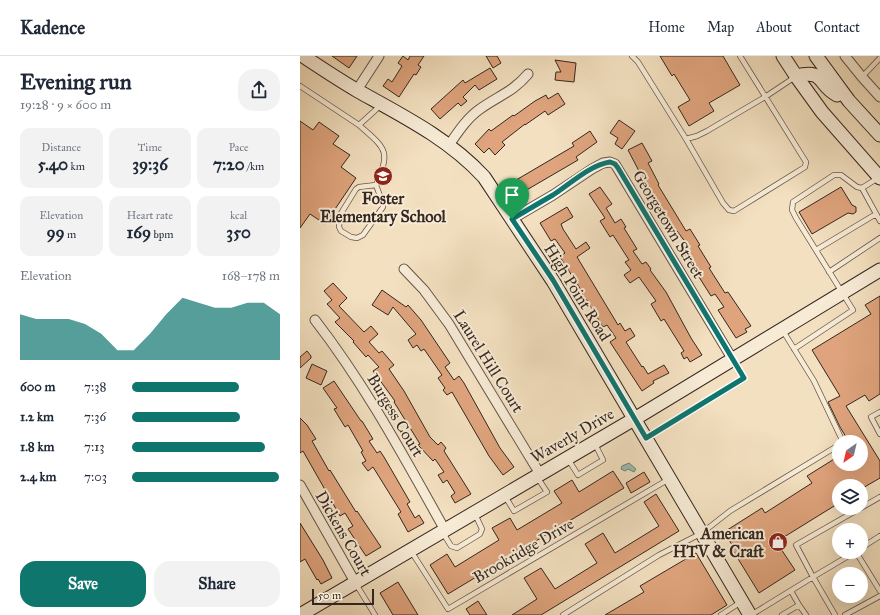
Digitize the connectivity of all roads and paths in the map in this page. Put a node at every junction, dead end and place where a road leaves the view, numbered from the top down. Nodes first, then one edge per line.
1 (303, 56) edge
2 (379, 56) edge
3 (740, 56) edge
4 (783, 56) edge
5 (816, 56) edge
6 (845, 56) edge
7 (633, 57) edge
8 (880, 58) edge
9 (528, 74) dead end
10 (796, 76) junction
11 (862, 77) junction
12 (300, 86) edge
13 (357, 90) junction
14 (765, 97) junction
15 (880, 97) edge
16 (849, 101) junction
17 (382, 104) junction
18 (359, 125) junction
19 (880, 135) edge
20 (686, 139) junction
21 (449, 145) junction
22 (880, 177) edge
23 (376, 185) junction
24 (862, 188) junction
25 (876, 214) junction
26 (512, 219) junction
27 (880, 221) edge
28 (880, 238) edge
29 (816, 250) junction
30 (404, 270) dead end
31 (880, 270) edge
32 (829, 272) junction
33 (842, 293) junction
34 (315, 320) dead end
35 (783, 330) junction
36 (794, 349) junction
37 (732, 360) junction
38 (880, 412) edge
39 (635, 418) junction
40 (880, 434) edge
41 (840, 435) edge
42 (646, 438) junction
43 (594, 442) junction
44 (832, 449) edge
45 (567, 458) junction
46 (538, 475) junction
47 (670, 478) junction
48 (300, 486) edge
49 (504, 495) junction
50 (880, 497) edge
51 (474, 513) junction
52 (443, 531) junction
53 (702, 533) junction
54 (880, 536) edge
55 (868, 544) edge
56 (410, 550) junction
57 (844, 559) edge
58 (860, 559) edge
59 (813, 577) junction
60 (355, 582) junction
61 (791, 591) junction
62 (880, 591) edge
63 (880, 596) edge
64 (742, 602) junction
65 (799, 605) junction
66 (300, 615) edge
67 (375, 615) edge
68 (563, 615) edge
69 (722, 615) edge
70 (750, 615) edge
71 (782, 615) edge
72 (806, 615) edge
73 (835, 615) edge
74 (845, 615) edge

1 - 13 street, High Point Road
2 - 13 street
3 - 14 lane
4 - 10 street
5 - 16 street
6 - 11 street
7 - 20 lane
8 - 11 lane
9 - 21 street
10 - 14 lane
10 - 16 street
10 - 22 street
11 - 15 street
12 - 18 lane
13 - 17 street, High Point Road
14 - 20 lane
14 - 20 lane
16 - 19 street
17 - 18 lane
17 - 21 street, High Point Road
18 - 23 lane
21 - 26 street, High Point Road
22 - 24 lane
23 - 23 lane
24 - 25 lane
24 - 29 lane
25 - 27 lane
25 - 29 lane
26 - 37 street, Georgetown Street
26 - 39 street, High Point Road
28 - 32 lane
29 - 32 lane
30 - 46 street, Laurel Hill Court
31 - 33 street, Waverly Drive
32 - 33 lane
33 - 35 street, Waverly Drive
33 - 36 lane
34 - 52 street, Burgess Court
35 - 36 lane
35 - 37 street, Waverly Drive
36 - 41 lane
37 - 39 street, Waverly Drive
37 - 42 lane
38 - 40 lane
39 - 42 street, High Point Road
39 - 43 street, Waverly Drive
42 - 47 street, High Point Road
43 - 45 street, Waverly Drive
43 - 45 lane
44 - 53 lane
45 - 46 street, Waverly Drive
46 - 49 street, Waverly Drive
46 - 49 lane
47 - 53 street, High Point Road
47 - 56 lane, Brookridge Drive
48 - 60 street, Dickens Court
49 - 51 street, Waverly Drive
50 - 59 lane
51 - 52 street, Waverly Drive
51 - 52 lane
52 - 56 street, Waverly Drive
53 - 64 street, High Point Road
53 - 68 lane
54 - 55 lane
56 - 60 street, Waverly Drive
57 - 59 lane
58 - 62 lane
59 - 61 lane
59 - 73 lane
60 - 66 street, Waverly Drive
60 - 67 lane, Dickens Court
61 - 65 lane
61 - 70 lane
63 - 74 lane
64 - 69 lane
64 - 70 street, High Point Road
65 - 71 lane
65 - 72 lane

